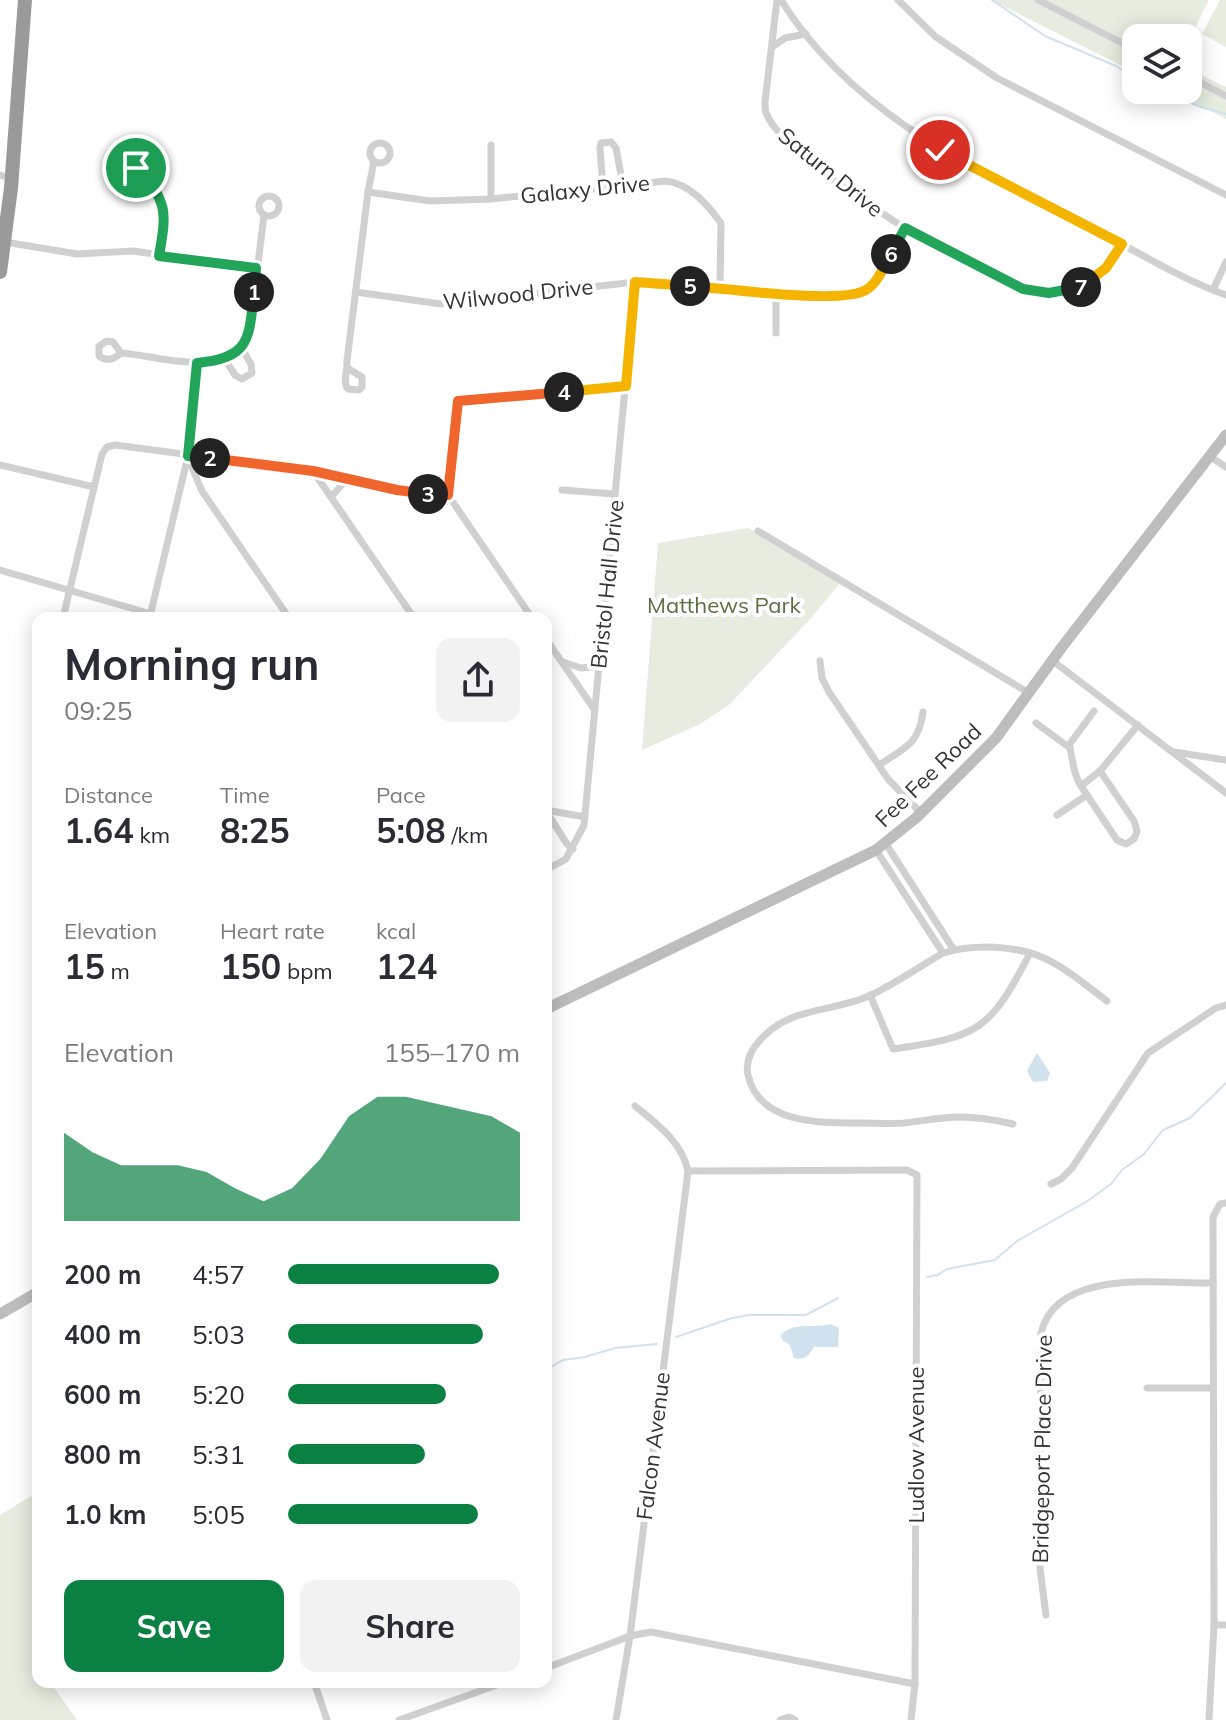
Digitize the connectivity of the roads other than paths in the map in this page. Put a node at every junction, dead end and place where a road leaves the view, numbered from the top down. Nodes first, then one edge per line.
1 (15, 0) edge
2 (25, 0) edge
3 (779, 0) edge
4 (898, 0) edge
5 (1038, 0) edge
6 (806, 34) junction
7 (1122, 43) edge
8 (772, 48) junction
9 (1202, 83) edge
10 (1226, 96) edge
11 (491, 145) dead end
12 (374, 161) dead end
13 (140, 168) dead end
14 (2, 175) edge
15 (623, 186) junction
16 (603, 188) junction
17 (368, 192) junction
18 (1226, 195) edge
19 (491, 199) junction
20 (0, 208) edge
21 (264, 215) dead end
22 (905, 228) junction
23 (5, 242) junction
24 (1122, 244) junction
25 (159, 256) junction
26 (1226, 262) edge
27 (256, 268) junction
28 (0, 272) edge
29 (635, 282) junction
30 (720, 288) junction
31 (1213, 290) junction
32 (356, 292) junction
33 (776, 294) junction
34 (1226, 295) edge
35 (776, 333) dead end
36 (241, 347) junction
37 (121, 353) dead end
38 (224, 358) junction
39 (197, 363) junction
40 (349, 369) dead end
41 (626, 386) junction
42 (1226, 435) edge
43 (188, 456) junction
44 (1209, 456) junction
45 (0, 465) edge
46 (1226, 467) edge
47 (313, 471) junction
48 (348, 478) junction
49 (94, 487) junction
50 (562, 490) dead end
51 (615, 494) junction
52 (448, 495) junction
53 (331, 497) junction
54 (758, 531) dead end
55 (0, 570) edge
56 (69, 592) junction
57 (64, 612) edge
58 (151, 612) joint
59 (285, 612) edge
60 (410, 612) edge
61 (528, 612) edge
62 (552, 648) edge
63 (561, 661) junction
64 (820, 661) dead end
65 (1053, 661) junction
66 (599, 666) junction
67 (1029, 693) junction
68 (594, 709) junction
69 (1094, 711) dead end
70 (923, 712) dead end
71 (1036, 723) dead end
72 (1138, 725) junction
73 (1070, 748) junction
74 (1172, 751) junction
75 (1226, 760) edge
76 (879, 765) junction
77 (1100, 771) junction
78 (1081, 786) junction
79 (1226, 793) edge
80 (1087, 795) junction
81 (552, 812) edge
82 (921, 813) junction
83 (1057, 815) dead end
84 (585, 817) junction
85 (552, 820) edge
86 (881, 847) junction
87 (573, 849) junction
88 (552, 867) edge
89 (954, 950) junction
90 (943, 953) junction
91 (1030, 953) junction
92 (870, 995) junction
93 (1107, 1001) dead end
94 (1226, 1005) edge
95 (552, 1006) edge
96 (635, 1106) dead end
97 (1013, 1124) dead end
98 (688, 1171) junction
99 (1051, 1184) dead end
100 (1226, 1203) edge
101 (1213, 1283) junction
102 (32, 1295) edge
103 (0, 1314) edge
104 (1147, 1388) dead end
105 (1213, 1388) junction
106 (1046, 1615) dead end
107 (1214, 1625) junction
108 (1226, 1625) edge
109 (630, 1636) junction
110 (552, 1666) edge
111 (915, 1684) junction
112 (316, 1688) edge
113 (488, 1688) edge
114 (327, 1720) edge
115 (399, 1720) edge
116 (616, 1720) edge
117 (780, 1720) edge
118 (795, 1720) edge
119 (911, 1720) edge
120 (1209, 1720) edge

1 - 14 highway
2 - 23 highway
3 - 6 street
3 - 8 street, Saturn Drive
4 - 18 street
5 - 7 street
6 - 8 street
6 - 24 street
8 - 22 street, Saturn Drive
9 - 10 street
11 - 19 street
12 - 17 street
13 - 25 street
14 - 20 highway
15 - 16 street, Galaxy Drive
15 - 16 street
15 - 30 street, Galaxy Drive
16 - 19 street, Galaxy Drive
17 - 19 street, Galaxy Drive
17 - 32 street
21 - 27 street
22 - 24 street, Saturn Drive
22 - 33 street, Wilwood Drive
23 - 25 street
23 - 28 highway
24 - 31 street
25 - 27 street
26 - 31 street
27 - 36 street
29 - 30 street, Wilwood Drive
29 - 32 street, Wilwood Drive
29 - 41 street, Bristol Hall Drive
30 - 33 street, Wilwood Drive
31 - 34 street
32 - 40 street
33 - 35 street
36 - 38 street
36 - 38 street
37 - 39 street
38 - 39 street
39 - 43 street
41 - 51 street, Bristol Hall Drive
41 - 52 street
42 - 44 street, Fee Fee Road
43 - 47 street
43 - 49 street
43 - 58 street
43 - 59 street
44 - 46 street
44 - 65 street, Fee Fee Road
45 - 49 street
47 - 48 street
47 - 53 street
48 - 52 street
48 - 53 street
49 - 56 street
50 - 51 street
51 - 66 street, Bristol Hall Drive
52 - 61 street
53 - 60 street
54 - 67 street
55 - 56 street
56 - 57 street
56 - 58 street
62 - 63 street
63 - 66 street
63 - 68 street
64 - 76 street
65 - 67 street, Fee Fee Road
65 - 72 street
66 - 68 street, Bristol Hall Drive
67 - 82 street, Fee Fee Road
68 - 84 street, Bristol Hall Drive
69 - 73 street
70 - 76 street
71 - 73 street
72 - 74 street
72 - 77 street
73 - 78 street
74 - 75 street
74 - 79 street
76 - 82 street
77 - 78 street
77 - 80 street
78 - 80 street
80 - 83 street
81 - 84 street
82 - 86 street, Fee Fee Road
84 - 87 street, Bristol Hall Drive
85 - 87 street
86 - 89 street
86 - 90 street
86 - 95 street, Fee Fee Road
87 - 88 street
89 - 90 street
89 - 91 street
90 - 92 street
91 - 92 street
91 - 93 street
92 - 97 street
94 - 99 street
96 - 98 street
98 - 109 street, Falcon Avenue
98 - 111 street, Ludlow Avenue
100 - 101 street
101 - 105 street
101 - 106 street, Bridgeport Place Drive
102 - 103 street
104 - 105 street
105 - 107 street
107 - 108 street
107 - 120 street
109 - 110 street
109 - 111 street
109 - 116 street, Falcon Avenue
111 - 119 street, Ludlow Avenue
112 - 114 street
113 - 115 street
117 - 118 street

